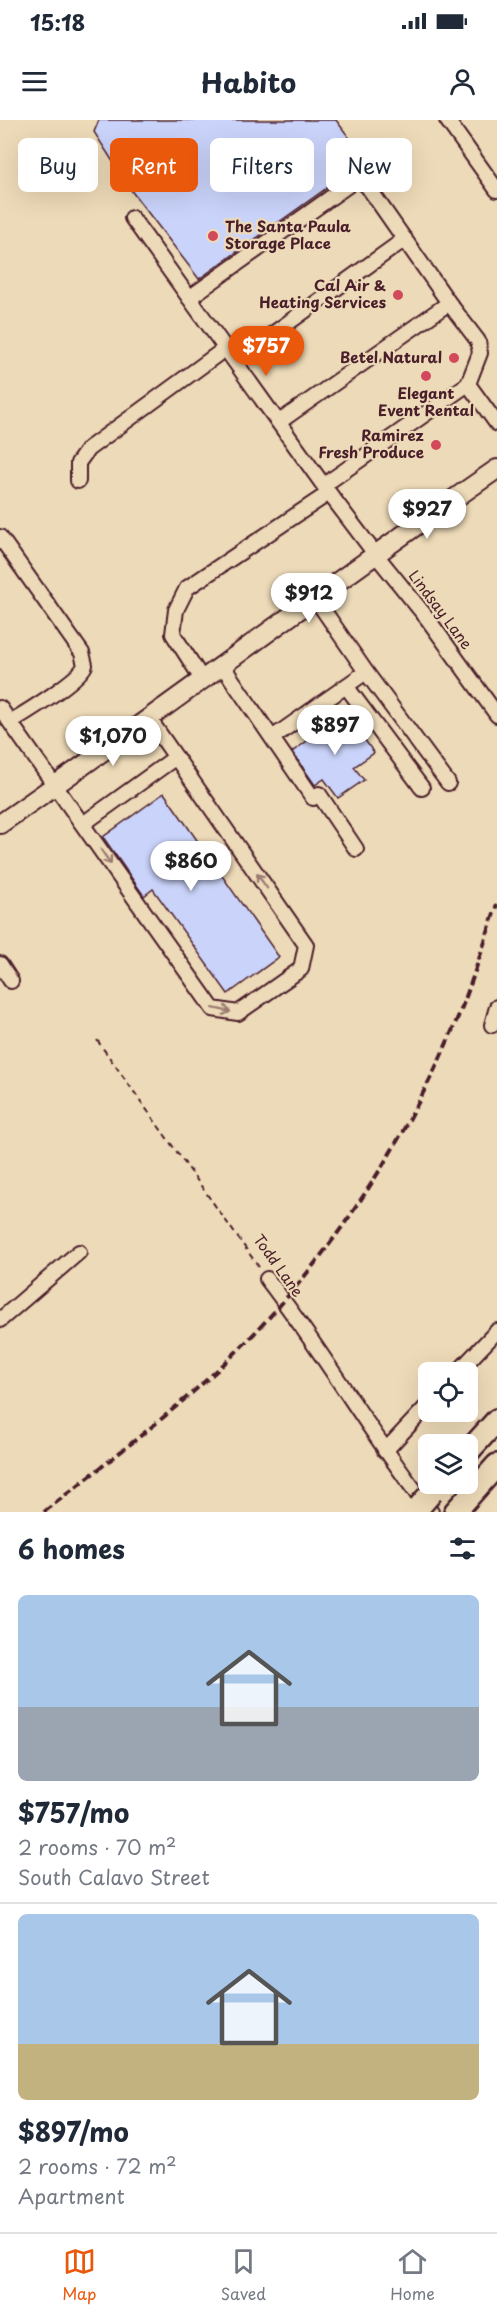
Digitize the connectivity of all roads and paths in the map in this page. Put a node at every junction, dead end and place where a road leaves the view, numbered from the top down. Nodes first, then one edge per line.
1 (447, 120) edge
2 (497, 190) edge
3 (132, 218) dead end
4 (405, 239) junction
5 (189, 298) junction
6 (449, 303) junction
7 (226, 348) junction
8 (235, 361) junction
9 (468, 384) junction
10 (279, 422) junction
11 (497, 424) edge
12 (497, 469) edge
13 (78, 481) dead end
14 (327, 489) junction
15 (0, 537) edge
16 (376, 555) junction
17 (315, 598) junction
18 (222, 665) junction
19 (366, 672) junction
20 (202, 679) junction
21 (346, 686) junction
22 (0, 708) edge
23 (497, 715) edge
24 (150, 720) junction
25 (10, 722) junction
26 (272, 738) junction
27 (176, 757) junction
28 (447, 783) dead end
29 (56, 786) junction
30 (422, 788) dead end
31 (0, 824) edge
32 (83, 824) junction
33 (356, 849) dead end
34 (0, 964) edge
35 (11, 981) dead end
36 (497, 1007) edge
37 (492, 1025) dead end
38 (97, 1040) dead end
39 (79, 1252) dead end
40 (267, 1279) joint
41 (0, 1320) edge
42 (497, 1331) edge
43 (468, 1362) edge
44 (418, 1416) edge
45 (497, 1420) edge
46 (478, 1441) edge
47 (385, 1451) junction
48 (497, 1466) edge
49 (427, 1501) edge
50 (455, 1512) edge

1 - 2 street
3 - 5 street, Lindsay Lane
4 - 5 street
4 - 6 street
4 - 8 street
5 - 7 street, Lindsay Lane
6 - 9 street
6 - 10 street
7 - 8 street, Lindsay Lane
7 - 13 street
8 - 10 street, Lindsay Lane
9 - 11 street
9 - 14 street
10 - 14 street, Lindsay Lane
12 - 16 main road
14 - 16 street, Lindsay Lane
14 - 20 street
15 - 25 street
16 - 17 main road
16 - 23 street, Lindsay Lane
17 - 18 main road
17 - 19 street
18 - 20 main road
18 - 26 street
19 - 21 street
19 - 28 street
20 - 24 main road
21 - 26 street
21 - 30 street
22 - 25 street
24 - 27 street
24 - 29 main road
25 - 29 street
26 - 33 street
27 - 32 street
32 -> 27 street
29 - 31 main road
29 - 32 street
34 - 35 street
36 - 37 street
38 - 40 path, Todd Lane
39 - 41 street
40 - 47 street, Todd Lane
42 - 43 street
44 - 47 street
45 - 46 highway
47 - 49 street, Todd Lane
48 - 50 highway

